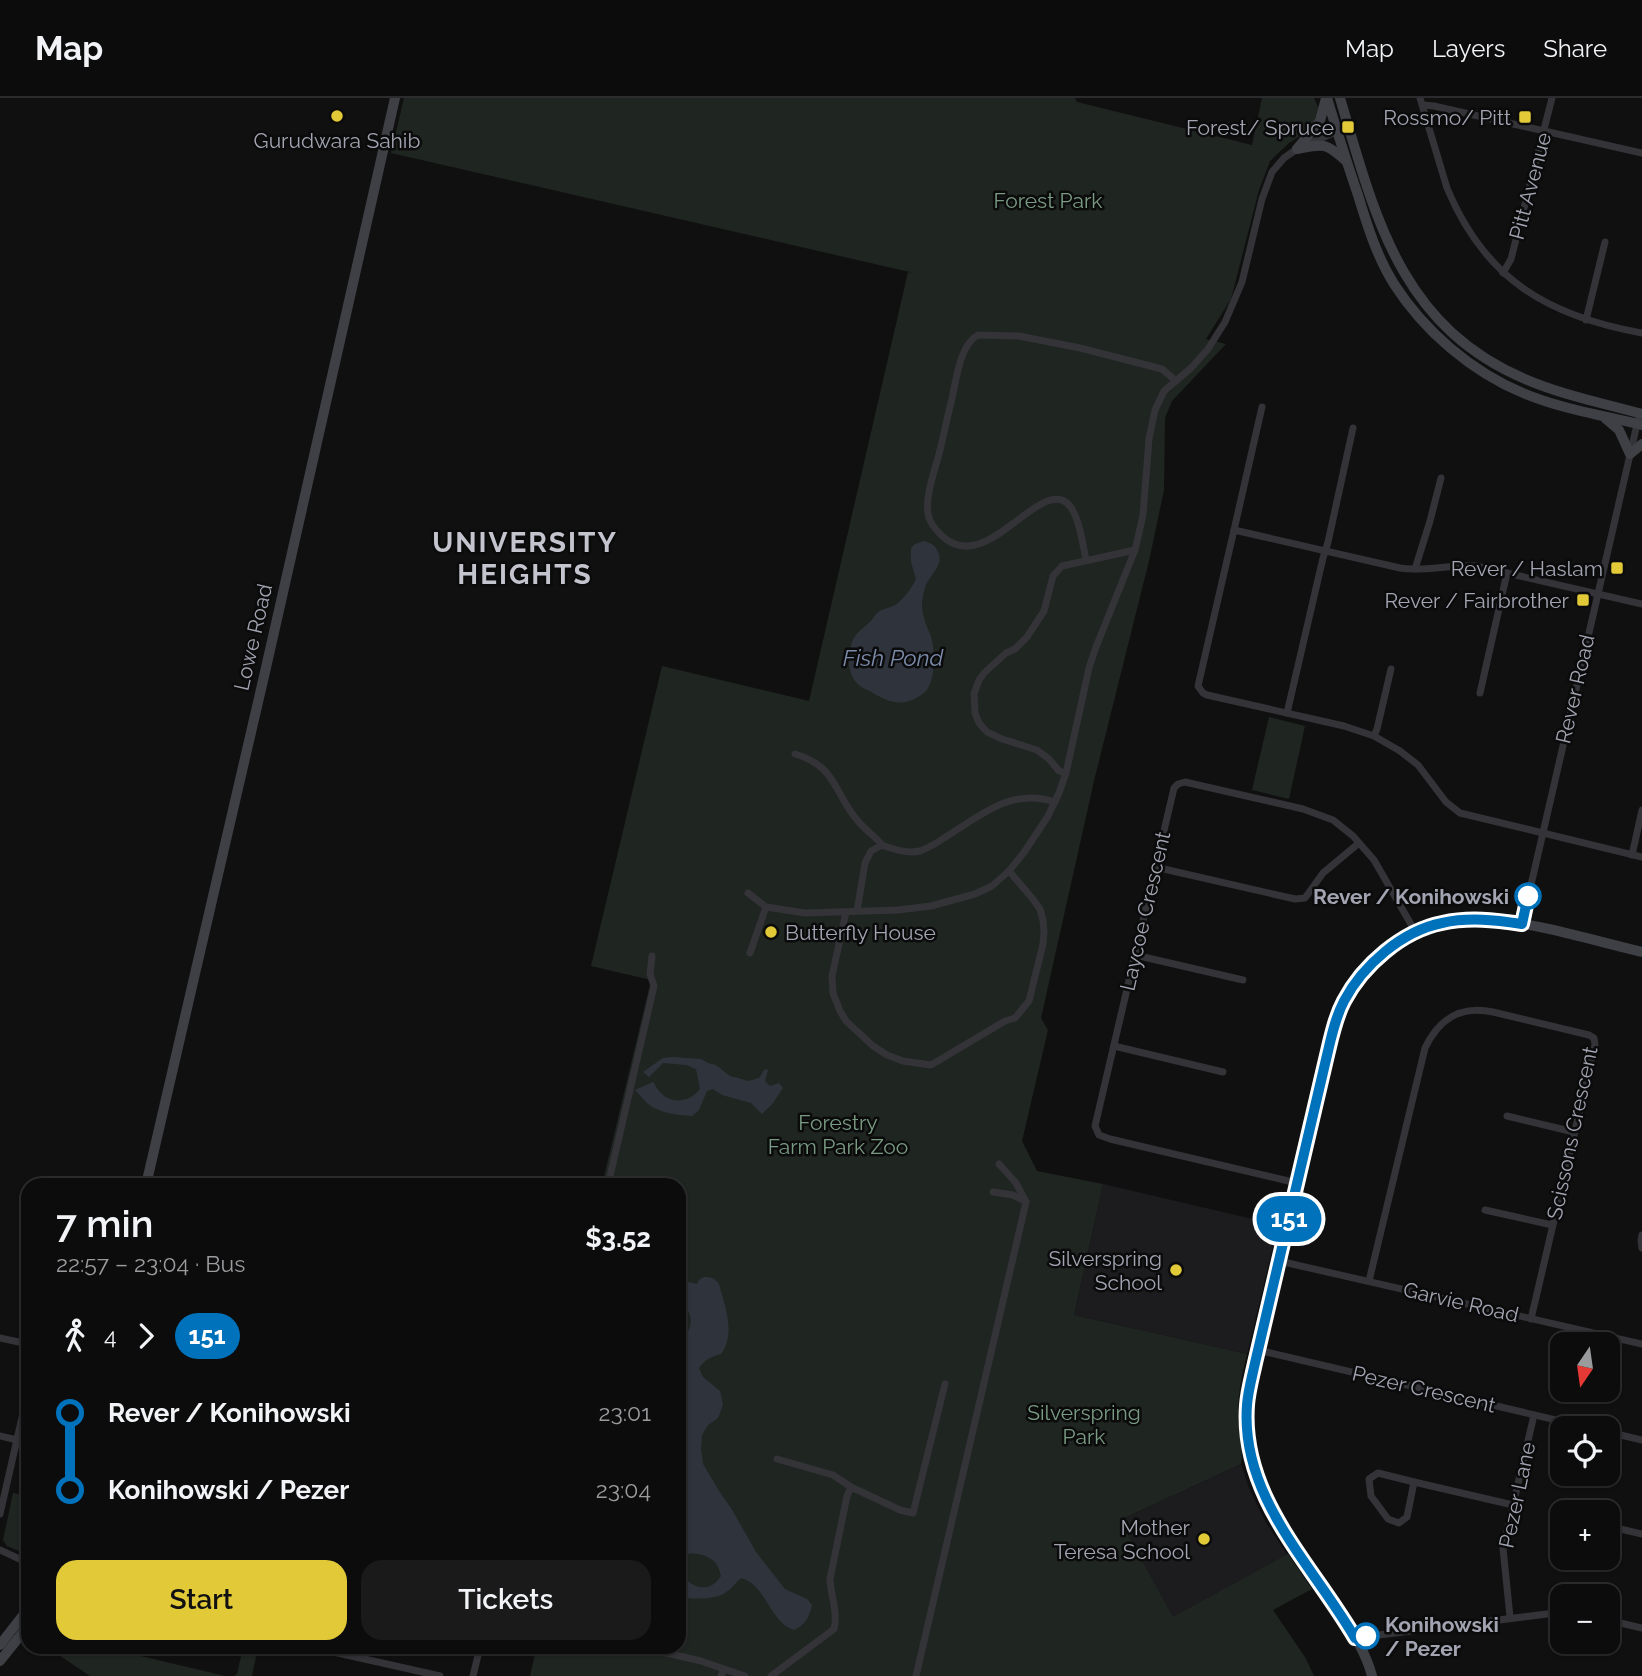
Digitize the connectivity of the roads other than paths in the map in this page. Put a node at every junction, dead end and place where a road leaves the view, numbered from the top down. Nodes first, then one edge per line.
1 (395, 98) edge
2 (1327, 98) edge
3 (1340, 98) edge
4 (1552, 98) edge
5 (1422, 101) edge
6 (1348, 127) junction
7 (1337, 131) junction
8 (1544, 131) junction
9 (1297, 149) junction
10 (1642, 153) edge
11 (1347, 162) junction
12 (1605, 242) dead end
13 (1503, 272) junction
14 (1586, 320) junction
15 (1642, 333) edge
16 (1176, 381) junction
17 (1262, 407) dead end
18 (1601, 416) junction
19 (1640, 419) edge
20 (1353, 428) dead end
21 (1642, 444) edge
22 (1630, 454) junction
23 (1441, 478) dead end
24 (1234, 530) junction
25 (1135, 550) junction
26 (1326, 551) junction
27 (1086, 559) junction
28 (1415, 569) junction
29 (1507, 573) junction
30 (1597, 593) junction
31 (1642, 604) edge
32 (1391, 669) dead end
33 (1480, 693) dead end
34 (1287, 713) junction
35 (1374, 736) junction
36 (795, 754) dead end
37 (1066, 773) junction
38 (1055, 803) junction
39 (1642, 810) edge
40 (1542, 834) junction
41 (1359, 843) junction
42 (882, 845) junction
43 (1632, 855) junction
44 (1642, 857) edge
45 (1156, 867) junction
46 (1009, 871) junction
47 (748, 893) dead end
48 (766, 907) junction
49 (857, 911) junction
50 (846, 912) junction
51 (1522, 924) junction
52 (1416, 933) junction
53 (1642, 952) edge
54 (750, 953) dead end
55 (1135, 955) junction
56 (652, 956) dead end
57 (1243, 980) dead end
58 (1114, 1046) junction
59 (1223, 1072) dead end
60 (1507, 1116) dead end
61 (1574, 1132) junction
62 (999, 1164) dead end
63 (148, 1178) edge
64 (610, 1178) edge
65 (1297, 1183) junction
66 (993, 1192) dead end
67 (1026, 1202) junction
68 (1485, 1210) dead end
69 (1552, 1226) junction
70 (1642, 1234) edge
71 (1642, 1248) edge
72 (1279, 1261) junction
73 (1369, 1281) junction
74 (1531, 1319) junction
75 (0, 1338) edge
76 (21, 1342) edge
77 (1642, 1345) edge
78 (1258, 1350) junction
79 (945, 1384) dead end
80 (1534, 1415) junction
81 (1550, 1419) edge
82 (21, 1422) edge
83 (1620, 1435) edge
84 (0, 1436) edge
85 (17, 1440) junction
86 (1642, 1440) edge
87 (777, 1459) dead end
88 (1414, 1482) junction
89 (852, 1487) junction
90 (1513, 1505) junction
91 (0, 1514) edge
92 (1620, 1529) edge
93 (1642, 1534) edge
94 (0, 1550) edge
95 (21, 1560) edge
96 (1550, 1613) edge
97 (1510, 1617) junction
98 (21, 1618) edge
99 (1620, 1623) edge
100 (1642, 1628) edge
101 (21, 1635) edge
102 (1355, 1638) junction
103 (0, 1644) edge
104 (342, 1654) edge
105 (478, 1654) edge
106 (671, 1654) edge
107 (0, 1661) edge
108 (722, 1672) edge
109 (440, 1676) edge
110 (473, 1676) edge
111 (744, 1676) edge
112 (771, 1676) edge
113 (916, 1676) edge
114 (1373, 1676) edge

1 - 63 street, Lowe Road
2 - 7 street
2 - 9 street
3 - 6 street
4 - 8 street, Pitt Avenue
5 - 8 street
5 - 13 street
6 - 7 street
6 - 19 street
7 - 9 street
7 - 11 street
8 - 10 street
8 - 13 street, Pitt Avenue
9 - 11 street
9 - 16 street
11 - 18 street
12 - 14 street
13 - 14 street
14 - 15 street
16 - 25 street
16 - 27 street
17 - 24 street
18 - 19 street
18 - 22 street
19 - 22 street, Rever Road
20 - 26 street
21 - 22 street
22 - 30 street, Rever Road
23 - 28 street
24 - 26 street
24 - 34 street
25 - 27 street
25 - 37 street
26 - 28 street
26 - 34 street
27 - 37 street
28 - 29 street
29 - 30 street
29 - 33 street
30 - 31 street
30 - 40 street, Rever Road
32 - 35 street
34 - 35 street
35 - 40 street
36 - 42 street
37 - 38 street
38 - 42 street
38 - 46 street
39 - 43 street
40 - 43 street
40 - 51 street, Rever Road
41 - 45 street
41 - 45 street, Laycoe Crescent
41 - 52 street, Laycoe Crescent
42 - 49 street
43 - 44 street
45 - 55 street, Laycoe Crescent
46 - 49 street
46 - 50 street
47 - 48 street
48 - 50 street
48 - 54 street
49 - 50 street
51 - 52 street
51 - 53 street
52 - 65 street
55 - 57 street
55 - 58 street, Laycoe Crescent
56 - 64 street
58 - 59 street
58 - 65 street, Laycoe Crescent
60 - 61 street
61 - 69 street, Scissons Crescent
61 - 73 street, Scissons Crescent
62 - 67 street
65 - 72 street
66 - 67 street
67 - 113 street
68 - 69 street
69 - 74 street, Scissons Crescent
70 - 71 street
72 - 73 street, Garvie Road
72 - 78 street
73 - 74 street, Garvie Road
74 - 77 street, Garvie Road
75 - 76 street
78 - 80 street, Pezer Crescent
78 - 102 street
79 - 89 street
80 - 81 street, Pezer Crescent
80 - 90 street, Pezer Lane
82 - 85 street
83 - 86 street
84 - 85 street
85 - 91 street
87 - 89 street
88 - 88 street
88 - 90 street
89 - 112 street
90 - 97 street, Pezer Lane
92 - 93 street
94 - 95 street
96 - 97 street
97 - 102 street
98 - 103 street
99 - 100 street
101 - 107 street
102 - 114 street
104 - 109 street
105 - 110 street
106 - 108 street
108 - 111 street

